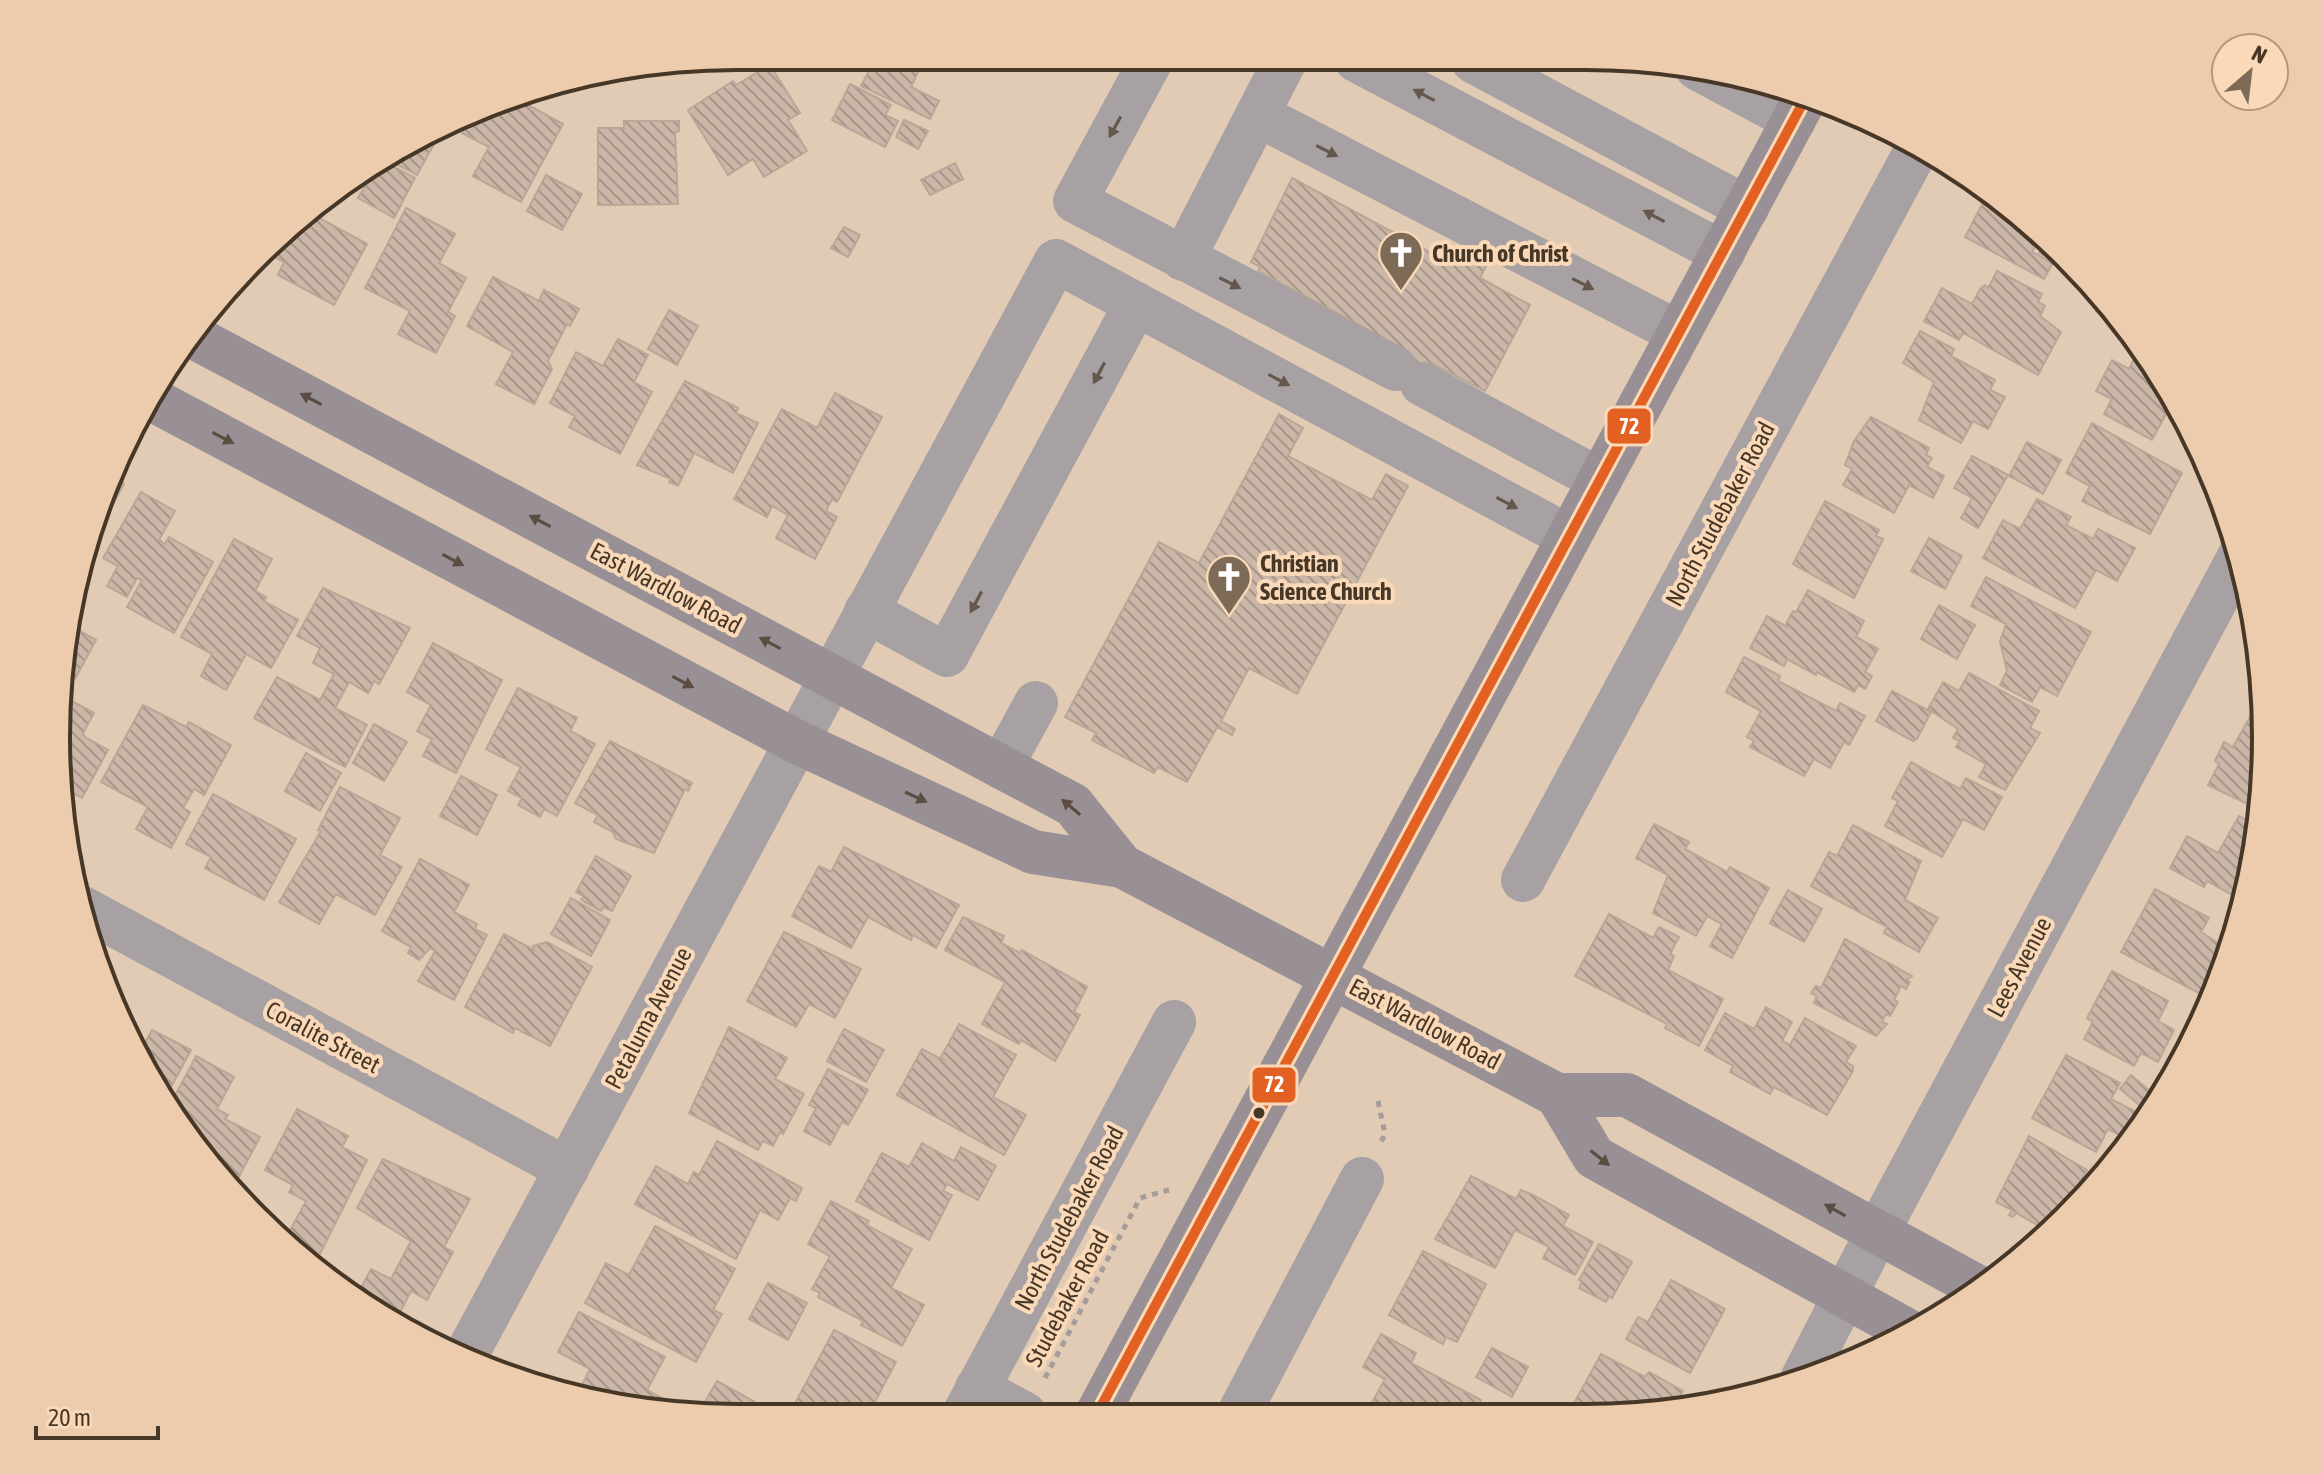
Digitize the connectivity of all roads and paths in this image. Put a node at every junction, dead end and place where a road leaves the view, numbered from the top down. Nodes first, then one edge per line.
1 (1146, 70) edge
2 (1280, 70) edge
3 (1375, 70) edge
4 (1490, 70) edge
5 (1772, 97) edge
6 (1800, 108) edge
7 (1258, 115) junction
8 (1913, 156) edge
9 (1747, 208) junction
10 (1723, 253) junction
11 (1183, 259) junction
12 (1136, 304) junction
13 (1679, 333) junction
14 (201, 341) edge
15 (159, 403) edge
16 (1600, 480) junction
17 (1569, 537) junction
18 (2231, 572) edge
19 (866, 611) junction
20 (831, 676) junction
21 (1036, 703) dead end
22 (795, 741) junction
23 (1001, 767) junction
24 (1122, 866) junction
25 (1523, 880) dead end
26 (94, 914) edge
27 (1334, 976) junction
28 (1174, 1022) dead end
29 (1557, 1095) junction
30 (567, 1169) junction
31 (1362, 1179) dead end
32 (1140, 1198) dead end
33 (1877, 1233) junction
34 (1969, 1282) edge
35 (1846, 1298) junction
36 (1898, 1326) edge
37 (470, 1348) edge
38 (1810, 1365) edge
39 (971, 1401) edge
40 (1030, 1404) edge
41 (1102, 1404) edge
42 (1244, 1404) edge

1 -> 11 street
2 - 7 street
10 -> 3 street
4 - 9 street
5 - 6 street
6 - 9 main road
7 - 11 street
7 -> 13 street
8 - 25 street, North Studebaker Road
9 - 10 main road
10 - 13 main road
11 -> 16 street
12 -> 17 street
12 - 19 street, Petaluma Avenue
12 -> 19 street
13 - 16 main road
20 -> 14 main road, East Wardlow Road
15 -> 22 main road, East Wardlow Road
16 - 17 main road
17 - 27 main road
18 - 33 street, Lees Avenue
19 - 20 street, Petaluma Avenue
20 - 22 street, Petaluma Avenue
20 - 23 main road, East Wardlow Road
21 - 23 street
22 -> 24 main road, East Wardlow Road
22 - 30 street, Petaluma Avenue
24 -> 23 main road, East Wardlow Road
24 - 27 main road, East Wardlow Road
26 - 30 street, Coralite Street
27 - 29 main road, East Wardlow Road
27 - 41 main road
28 - 39 street, North Studebaker Road
33 -> 29 main road, East Wardlow Road
29 -> 35 main road
30 - 37 street, Petaluma Avenue
31 - 42 street
32 - 40 path, Studebaker Road
33 - 34 main road, East Wardlow Road
33 - 35 street, Lees Avenue
35 - 36 main road
35 - 38 street, Lees Avenue

